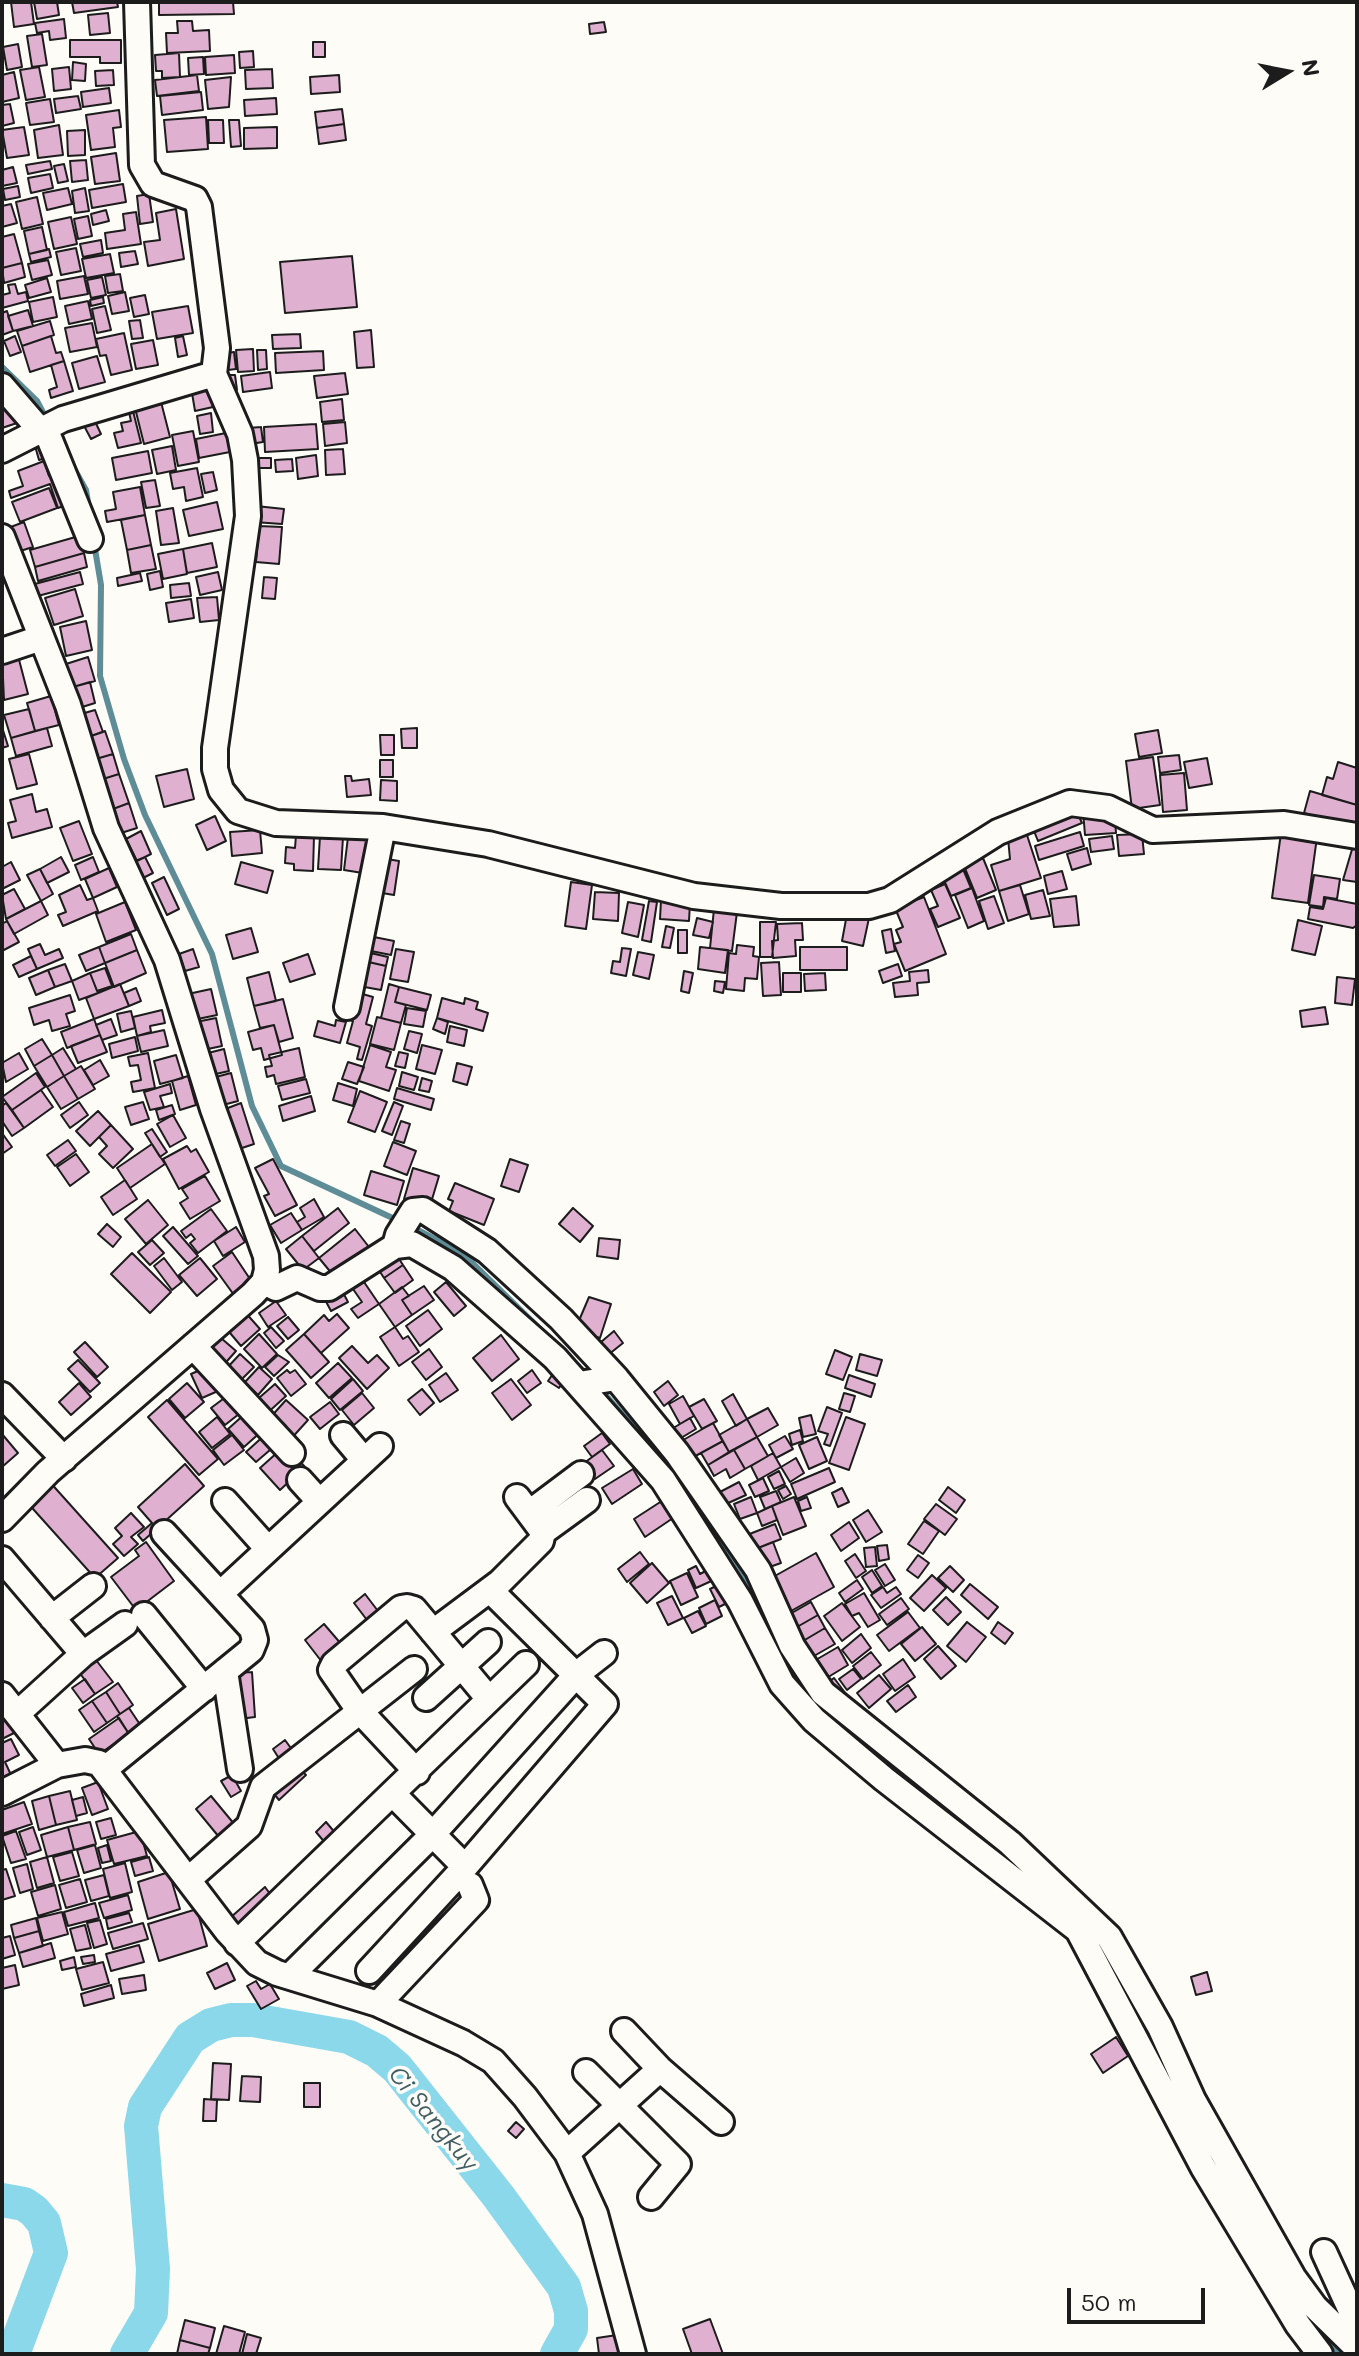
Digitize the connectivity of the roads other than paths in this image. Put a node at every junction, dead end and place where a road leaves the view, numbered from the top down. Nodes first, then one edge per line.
1 (137, 2) edge
2 (214, 374) junction
3 (2, 386) edge
4 (49, 426) junction
5 (2, 450) edge
6 (2, 537) edge
7 (90, 539) dead end
8 (41, 638) junction
9 (2, 651) edge
10 (383, 827) junction
11 (1357, 836) edge
12 (347, 1007) dead end
13 (403, 1228) junction
14 (264, 1282) junction
15 (193, 1346) junction
16 (614, 1378) junction
17 (581, 1384) junction
18 (2, 1395) edge
19 (343, 1435) dead end
20 (292, 1453) dead end
21 (64, 1459) junction
22 (581, 1474) dead end
23 (300, 1480) dead end
24 (682, 1483) junction
25 (587, 1500) dead end
26 (225, 1501) dead end
27 (319, 1501) junction
28 (530, 1514) junction
29 (2, 1519) edge
30 (164, 1533) dead end
31 (268, 1549) junction
32 (2, 1559) edge
33 (93, 1586) dead end
34 (490, 1590) junction
35 (220, 1594) junction
36 (52, 1618) junction
37 (433, 1632) junction
38 (488, 1642) dead end
39 (604, 1653) dead end
40 (83, 1654) junction
41 (526, 1664) dead end
42 (461, 1667) junction
43 (414, 1669) dead end
44 (225, 1671) junction
45 (577, 1674) junction
46 (204, 1689) junction
47 (426, 1698) dead end
48 (489, 1699) junction
49 (10, 1704) edge
50 (358, 1709) junction
51 (57, 1765) junction
52 (105, 1769) junction
53 (240, 1769) dead end
54 (417, 1772) junction
55 (2, 1793) edge
56 (394, 1795) junction
57 (432, 1835) junction
58 (468, 1876) junction
59 (189, 1879) junction
60 (237, 1943) junction
61 (369, 1971) dead end
62 (291, 1975) junction
63 (378, 2004) junction
64 (624, 2031) dead end
65 (660, 2069) junction
66 (586, 2072) dead end
67 (622, 2105) junction
68 (721, 2122) dead end
69 (567, 2153) junction
70 (651, 2197) dead end
71 (1324, 2252) dead end
72 (1357, 2324) edge
73 (1357, 2348) edge
74 (633, 2354) edge
75 (1320, 2354) edge

1 - 2 street
2 - 4 street
2 - 10 street
3 - 4 street
4 - 5 street
4 - 7 street
6 - 8 street
8 - 9 street
8 - 14 street
10 - 11 street
10 - 12 street
13 - 14 street
13 - 16 street
13 - 17 street
14 - 15 street
15 - 20 street
15 - 21 street
16 - 17 street
16 - 24 street
17 - 24 street
18 - 21 street
19 - 27 street
21 - 29 street
22 - 28 street
23 - 27 street
24 - 73 street
24 - 75 street
25 - 28 street
26 - 31 street
27 - 31 street
28 - 34 street
30 - 35 street
31 - 35 street
32 - 36 street
33 - 36 street
34 - 37 street
34 - 45 street
35 - 44 street
36 - 40 street
37 - 42 street
37 - 50 street
38 - 42 street
39 - 45 street
40 - 46 street
40 - 49 street
41 - 48 street
42 - 47 street
42 - 48 street
43 - 50 street
44 - 46 street
44 - 53 street
45 - 57 street
45 - 58 street
46 - 52 street
48 - 54 street
49 - 51 street
50 - 54 street
50 - 59 street
51 - 52 street
51 - 55 street
52 - 59 street
54 - 56 street
56 - 57 street
56 - 60 street
57 - 58 street
57 - 62 street
58 - 61 street
58 - 63 street
59 - 60 street
60 - 62 street
62 - 63 street
63 - 69 street
64 - 65 street
65 - 67 street
65 - 68 street
66 - 67 street
67 - 69 street
67 - 70 street
69 - 74 street
71 - 72 street

